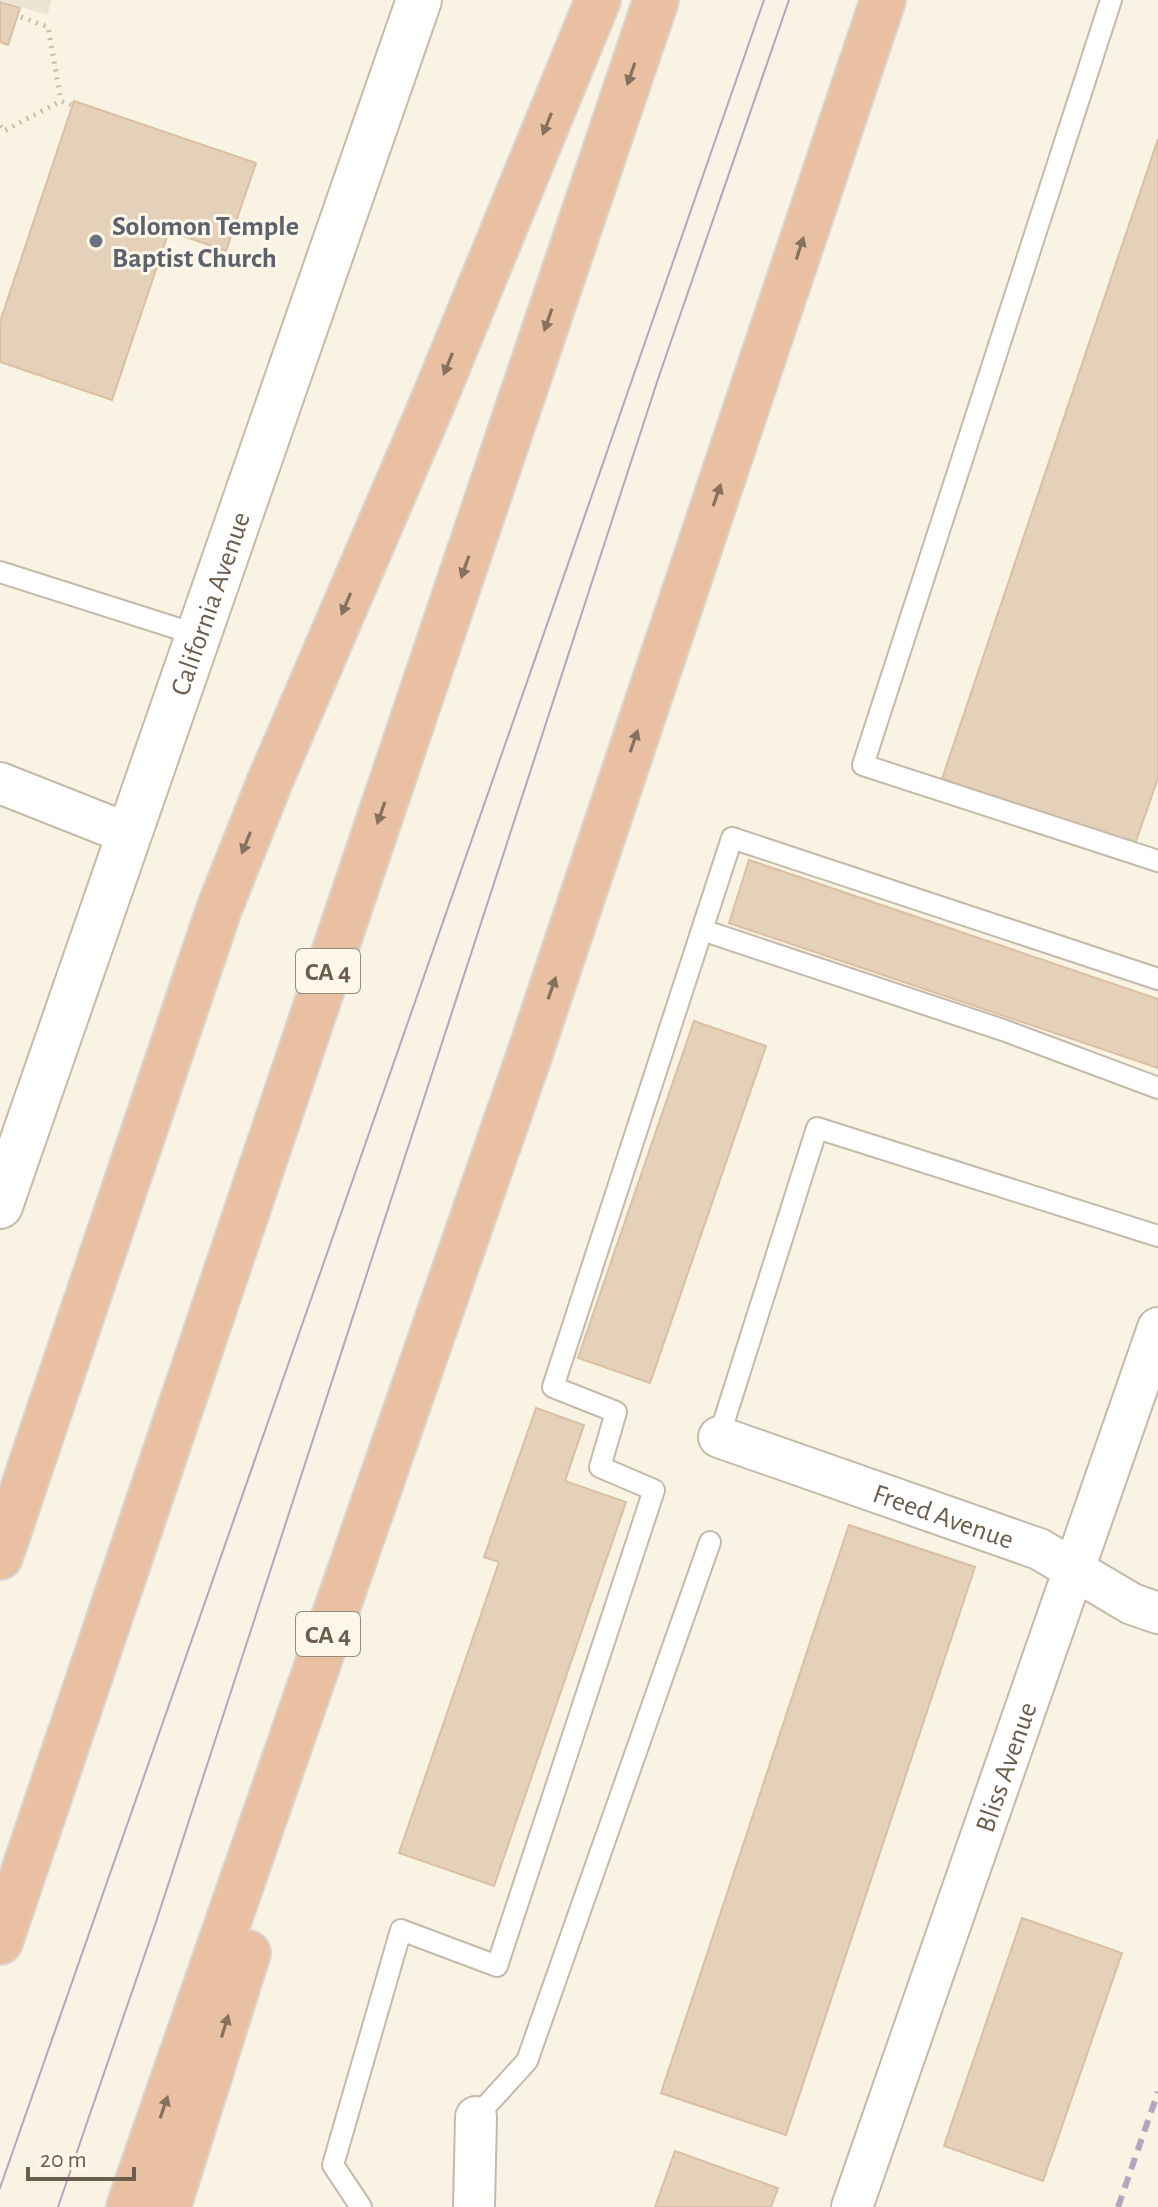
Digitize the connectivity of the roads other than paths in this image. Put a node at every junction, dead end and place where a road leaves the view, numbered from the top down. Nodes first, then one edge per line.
1 (419, 0) edge
2 (598, 0) edge
3 (656, 0) edge
4 (883, 0) edge
5 (1111, 0) edge
6 (0, 572) edge
7 (198, 635) junction
8 (0, 783) edge
9 (129, 834) junction
10 (1158, 861) edge
11 (702, 930) junction
12 (1158, 979) edge
13 (527, 1062) junction
14 (1158, 1088) edge
15 (0, 1206) edge
16 (1158, 1236) edge
17 (1158, 1328) edge
18 (719, 1437) joint
19 (710, 1542) dead end
20 (0, 1557) edge
21 (1074, 1571) junction
22 (1158, 1613) edge
23 (0, 1942) edge
24 (476, 2117) joint
25 (129, 2207) edge
26 (168, 2207) edge
27 (361, 2207) edge
28 (474, 2207) edge
29 (852, 2207) edge

1 - 7 main road, California Avenue
2 -> 20 highway
3 -> 23 highway, CA 4
13 -> 4 highway, CA 4
5 - 10 lane
6 - 7 lane
7 - 9 main road, California Avenue
8 - 9 street
9 - 15 main road, California Avenue
11 - 12 lane
11 - 14 lane
11 - 27 lane
25 -> 13 highway, CA 4
26 -> 13 highway
16 - 18 lane
17 - 21 street, Bliss Avenue
18 - 21 street, Freed Avenue
19 - 24 lane
21 - 22 street, Freed Avenue
21 - 29 street, Bliss Avenue
24 - 28 street

